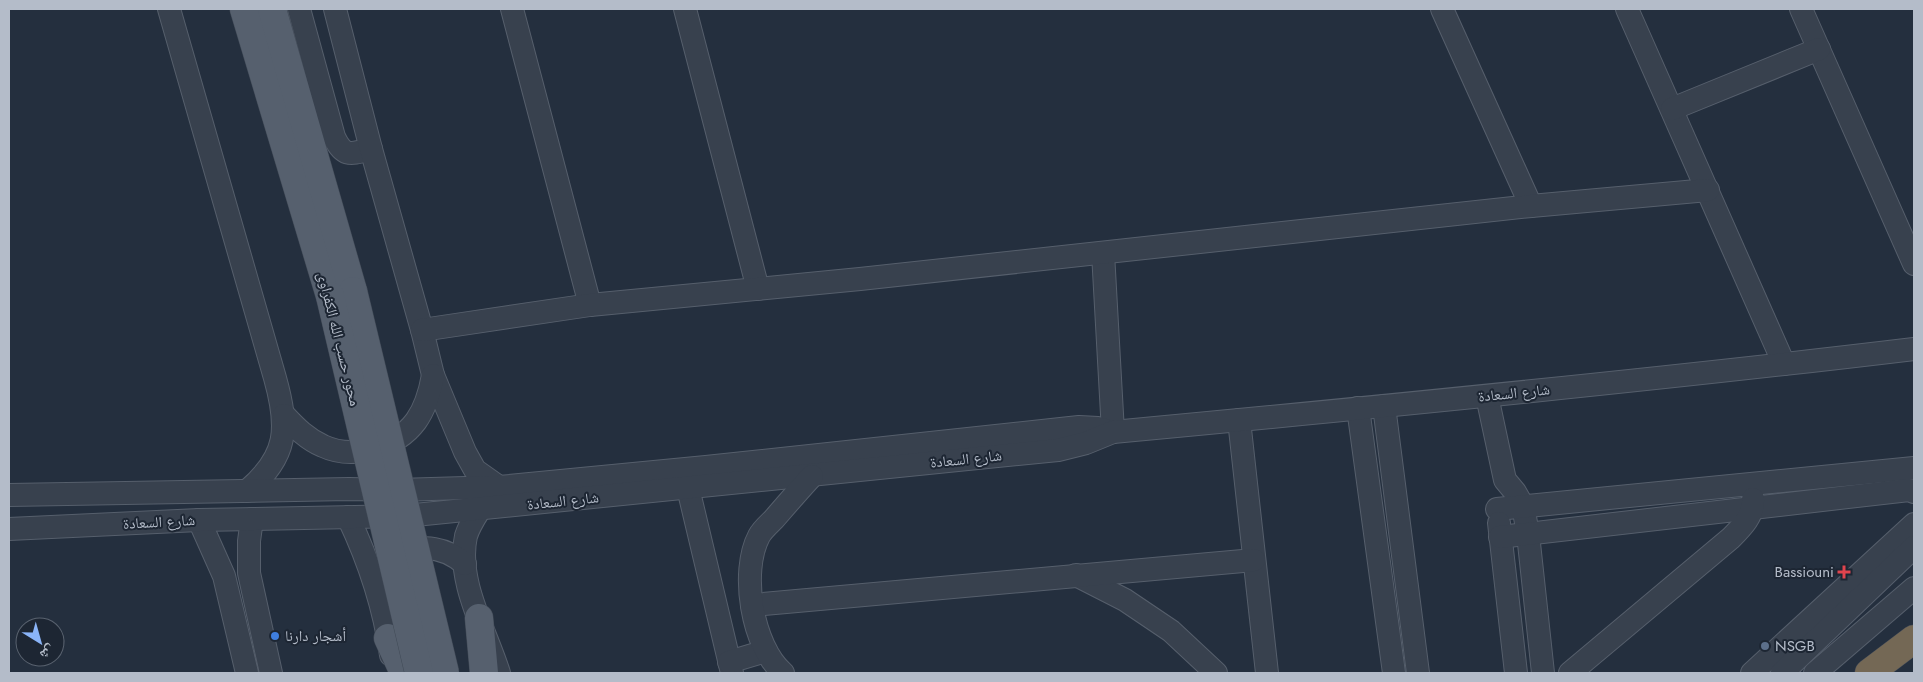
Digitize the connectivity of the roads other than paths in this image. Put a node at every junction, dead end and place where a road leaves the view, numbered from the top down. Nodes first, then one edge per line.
1 (169, 9) edge
2 (244, 9) edge
3 (272, 9) edge
4 (298, 9) edge
5 (512, 9) edge
6 (685, 9) edge
7 (1442, 9) edge
8 (1627, 9) edge
9 (1801, 9) edge
10 (342, 10) edge
11 (1819, 49) junction
12 (1672, 109) junction
13 (371, 149) junction
14 (1708, 190) junction
15 (1531, 206) junction
16 (1103, 253) junction
17 (1914, 264) edge
18 (758, 289) junction
19 (342, 294) junction
20 (590, 305) junction
21 (422, 330) junction
22 (1914, 349) edge
23 (1784, 364) junction
24 (433, 375) junction
25 (1487, 396) junction
26 (1384, 406) junction
27 (1358, 408) junction
28 (284, 415) junction
29 (1239, 420) junction
30 (1113, 432) junction
31 (1914, 468) edge
32 (812, 476) junction
33 (1505, 480) junction
34 (1751, 483) junction
35 (500, 487) junction
36 (688, 488) junction
37 (247, 491) junction
38 (1914, 492) edge
39 (9, 494) edge
40 (1523, 506) junction
41 (1753, 508) junction
42 (480, 509) junction
43 (1497, 509) junction
44 (348, 517) junction
45 (252, 519) junction
46 (199, 520) junction
47 (1914, 524) edge
48 (9, 529) edge
49 (1528, 534) junction
50 (1500, 537) junction
51 (1914, 547) edge
52 (1254, 560) junction
53 (465, 564) junction
54 (1076, 575) junction
55 (376, 588) junction
56 (1914, 588) edge
57 (752, 605) junction
58 (479, 618) junction
59 (388, 638) junction
60 (1914, 638) edge
61 (766, 651) junction
62 (1782, 664) edge
63 (730, 668) edge
64 (248, 673) edge
65 (271, 673) edge
66 (393, 673) edge
67 (404, 673) edge
68 (419, 673) edge
69 (445, 673) edge
70 (484, 673) edge
71 (498, 673) edge
72 (783, 673) edge
73 (1216, 673) edge
74 (1267, 673) edge
75 (1394, 673) edge
76 (1418, 673) edge
77 (1516, 673) edge
78 (1543, 673) edge
79 (1570, 673) edge
80 (1752, 673) edge
81 (1815, 673) edge
82 (1869, 673) edge

1 - 28 street
2 - 19 main road, محور حسب الله الكفراوى
3 - 19 main road, محور حسب الله الكفراوى
4 - 13 street
5 - 20 street
6 - 18 street
7 - 15 street
8 - 12 street
9 - 11 street
10 - 13 street
11 - 12 street
11 - 17 street
12 - 14 street
13 - 21 street
14 - 15 street
14 - 23 street
15 - 16 street
16 - 18 street
16 - 30 street
18 - 20 street
19 - 68 main road, محور حسب الله الكفراوى, bridge
19 - 69 main road, محور حسب الله الكفراوى, bridge
20 - 21 street
21 - 24 street
22 - 23 street, شارع السعادة
23 - 25 street, شارع السعادة
24 - 28 street
24 - 35 street
25 - 26 street, شارع السعادة
25 - 33 street
26 - 27 street, شارع السعادة
26 - 76 street
27 - 29 street, شارع السعادة
27 - 75 street
28 - 37 street
29 - 30 street, شارع السعادة
29 - 52 street
30 - 32 street, شارع السعادة
30 - 35 street, شارع السعادة
31 - 34 street
32 - 36 street, شارع السعادة
32 - 57 street
33 - 40 street
33 - 43 street
34 - 40 street
34 - 41 street
35 - 37 street, شارع السعادة
36 - 42 street, شارع السعادة
36 - 63 street
37 - 39 street, شارع السعادة
38 - 41 street
40 - 43 street
40 - 49 street
41 - 49 street
41 - 79 street
42 - 44 street, شارع السعادة
42 - 53 street
43 - 50 street
44 - 45 street, شارع السعادة
44 - 55 street
45 - 46 street, شارع السعادة
45 - 65 street
46 - 48 street, شارع السعادة
46 - 64 street
47 - 62 street
49 - 50 street
49 - 78 street
50 - 77 street
51 - 62 street
52 - 54 street
52 - 74 street
53 - 55 street
53 - 58 street
54 - 57 street
54 - 73 street
55 - 59 street
56 - 81 street
57 - 61 street
58 - 70 main road
58 - 71 street
59 - 66 street
59 - 67 main road
60 - 82 highway
61 - 63 street
61 - 72 street
62 - 80 street

